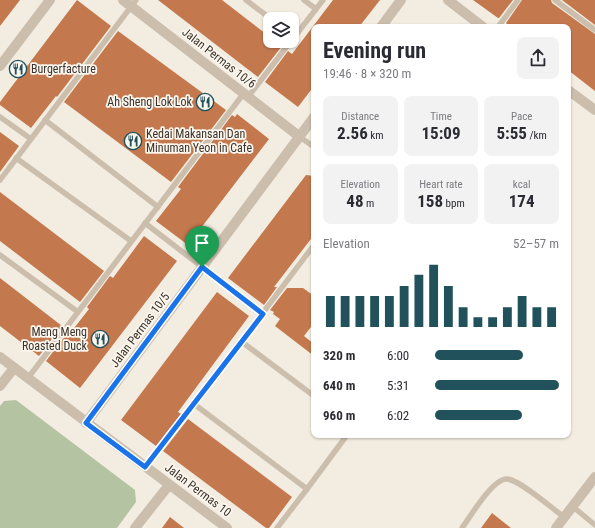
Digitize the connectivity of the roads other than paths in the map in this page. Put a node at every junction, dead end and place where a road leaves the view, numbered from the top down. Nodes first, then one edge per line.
1 (50, 0) edge
2 (123, 0) edge
3 (246, 0) edge
4 (304, 0) edge
5 (323, 0) edge
6 (401, 0) edge
7 (448, 0) edge
8 (518, 0) edge
9 (555, 0) edge
10 (133, 3) edge
11 (316, 9) junction
12 (263, 13) edge
13 (383, 24) edge
14 (479, 24) edge
15 (500, 24) edge
16 (299, 30) edge
17 (595, 30) edge
18 (284, 48) edge
19 (0, 66) edge
20 (571, 92) edge
21 (246, 95) junction
22 (595, 110) edge
23 (0, 117) edge
24 (45, 120) junction
25 (311, 121) edge
26 (300, 137) junction
27 (31, 139) junction
28 (311, 145) edge
29 (16, 158) junction
30 (0, 180) edge
31 (158, 206) junction
32 (146, 223) junction
33 (132, 241) junction
34 (311, 249) edge
35 (0, 255) edge
36 (202, 267) junction
37 (78, 312) junction
38 (263, 314) junction
39 (242, 342) junction
40 (0, 358) edge
41 (14, 368) junction
42 (28, 378) junction
43 (0, 386) edge
44 (311, 394) edge
45 (194, 404) junction
46 (86, 423) junction
47 (345, 438) edge
48 (145, 467) junction
49 (595, 477) edge
50 (169, 485) junction
51 (307, 489) junction
52 (572, 506) junction
53 (564, 517) junction
54 (595, 525) edge
55 (135, 528) edge
56 (227, 528) edge
57 (277, 528) edge
58 (462, 528) edge
59 (556, 528) edge

1 - 19 street
2 - 10 street, Jalan Permas 10/6
3 - 12 lane
4 - 11 lane
5 - 11 lane
6 - 13 street
7 - 14 street
8 - 15 lane
9 - 17 lane
10 - 21 street, Jalan Permas 10/6
10 - 24 lane
11 - 16 lane
18 - 21 lane
20 - 22 street
21 - 26 street, Jalan Permas 10/6
21 - 31 lane
23 - 27 lane
24 - 27 lane
24 - 31 lane
25 - 26 street, Jalan Permas 10/5
26 - 28 lane
26 - 36 street, Jalan Permas 10/5
27 - 29 lane
29 - 30 lane
29 - 33 lane
31 - 32 lane
32 - 33 lane
32 - 36 lane
33 - 37 lane
34 - 38 lane
35 - 37 lane
36 - 38 lane
36 - 46 street, Jalan Permas 10/5
37 - 42 lane
38 - 39 lane
39 - 44 lane
39 - 45 lane
40 - 41 street, Jalan Permas 10
41 - 42 street, Jalan Permas 10
41 - 43 street
42 - 46 street, Jalan Permas 10
45 - 48 lane
45 - 51 lane
46 - 48 street, Jalan Permas 10
47 - 51 lane
48 - 50 street, Jalan Permas 10
49 - 52 street
50 - 55 street
50 - 56 street, Jalan Permas 10
51 - 57 lane
52 - 53 street
52 - 54 lane
53 - 58 lane
53 - 59 street

